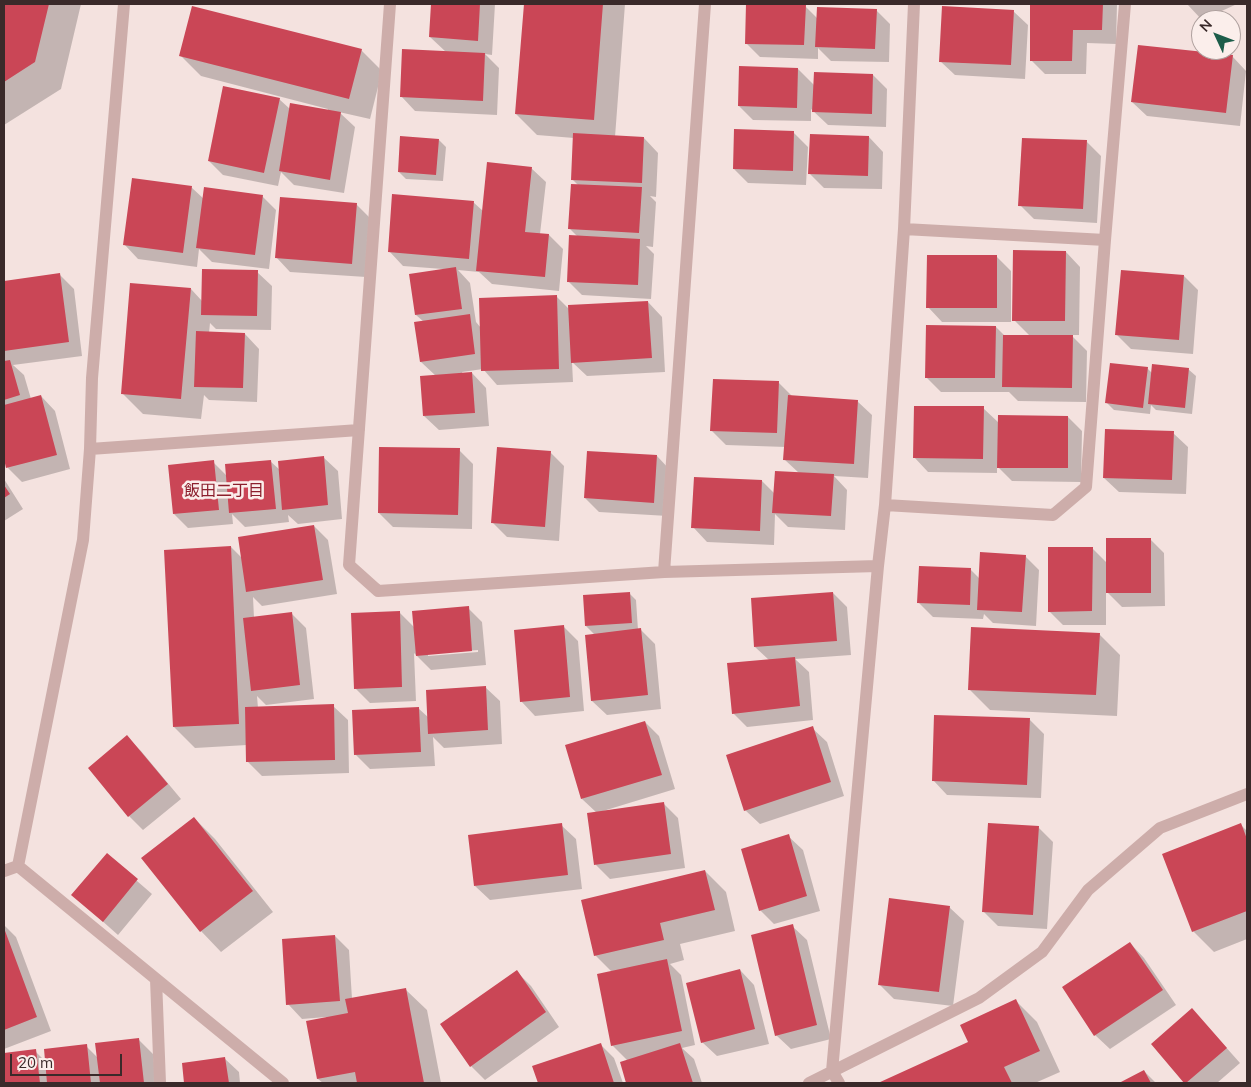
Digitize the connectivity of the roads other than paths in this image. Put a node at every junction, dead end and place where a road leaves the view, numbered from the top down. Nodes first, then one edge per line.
1 (124, 4) edge
2 (390, 4) edge
3 (705, 4) edge
4 (914, 4) edge
5 (1125, 4) edge
6 (904, 229) junction
7 (1105, 240) junction
8 (358, 430) junction
9 (90, 449) junction
10 (886, 505) junction
11 (878, 566) junction
12 (664, 572) junction
13 (1247, 794) edge
14 (18, 866) junction
15 (4, 871) edge
16 (156, 979) junction
17 (832, 1071) junction
18 (160, 1083) edge
19 (283, 1083) edge
20 (809, 1083) edge
21 (839, 1083) edge

1 - 9 street
2 - 8 street
3 - 12 street
4 - 6 street
5 - 7 street
6 - 7 street
6 - 10 street
7 - 10 street
8 - 9 street
8 - 12 street
9 - 14 street
10 - 11 street
11 - 12 street
11 - 17 street
13 - 17 street
14 - 15 street
14 - 16 street
16 - 18 street
16 - 19 street
17 - 20 street
17 - 21 street

